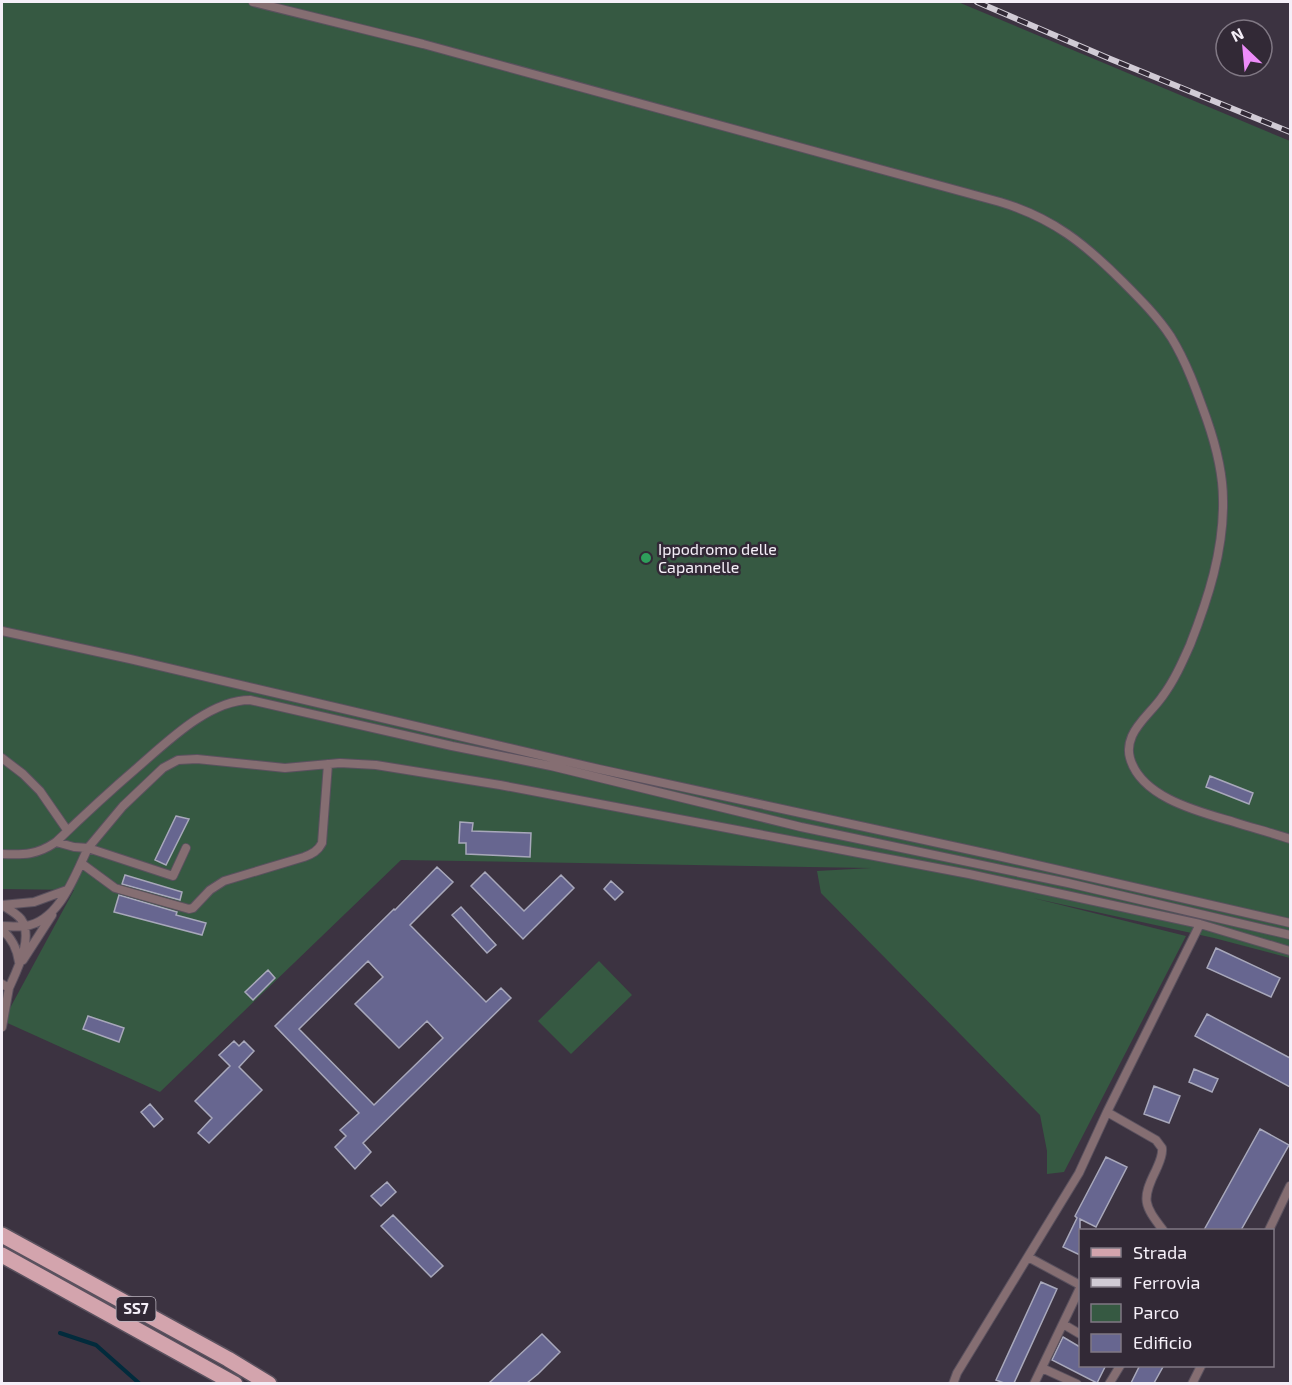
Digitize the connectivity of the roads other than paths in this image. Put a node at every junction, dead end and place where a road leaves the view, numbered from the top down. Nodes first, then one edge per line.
1 (253, 2) edge
2 (2, 631) edge
3 (2, 758) edge
4 (328, 765) junction
5 (67, 830) junction
6 (1290, 839) edge
7 (56, 842) junction
8 (88, 848) junction
9 (186, 848) dead end
10 (2, 854) edge
11 (81, 863) junction
12 (67, 890) junction
13 (2, 905) edge
14 (57, 907) junction
15 (1290, 923) edge
16 (1200, 924) junction
17 (25, 926) junction
18 (2, 928) edge
19 (1290, 935) edge
20 (1290, 951) edge
21 (20, 966) junction
22 (5, 986) edge
23 (2, 1027) edge
24 (1107, 1112) junction
25 (1290, 1186) edge
26 (1162, 1229) edge
27 (1269, 1229) edge
28 (2, 1235) edge
29 (2, 1255) edge
30 (1028, 1257) junction
31 (1079, 1286) edge
32 (1079, 1289) edge
33 (1063, 1324) junction
34 (1079, 1333) edge
35 (1119, 1367) edge
36 (1200, 1367) edge
37 (1042, 1368) junction
38 (235, 1383) edge
39 (269, 1383) edge
40 (952, 1383) edge
41 (1034, 1383) edge
42 (1077, 1383) edge
43 (1109, 1383) edge
44 (1192, 1383) edge

1 - 6 lane
2 - 15 lane
3 - 5 lane
4 - 8 lane
4 - 11 lane
4 - 16 lane
5 - 7 lane
5 - 19 lane
7 - 8 lane
7 - 10 lane
8 - 9 lane
8 - 11 lane
11 - 12 lane
12 - 13 lane
12 - 14 lane
13 - 17 lane
14 - 17 lane
14 - 21 lane
16 - 20 lane
16 - 24 lane
17 - 18 lane
17 - 21 lane
18 - 21 lane
21 - 22 lane
22 - 23 lane
24 - 26 lane
24 - 30 lane
25 - 27 lane
28 - 39 main road, SS7
29 - 38 main road, SS7
30 - 31 lane
30 - 40 lane
32 - 33 lane
33 - 34 lane
33 - 37 lane
35 - 43 lane
36 - 44 lane
37 - 41 lane
37 - 42 lane

